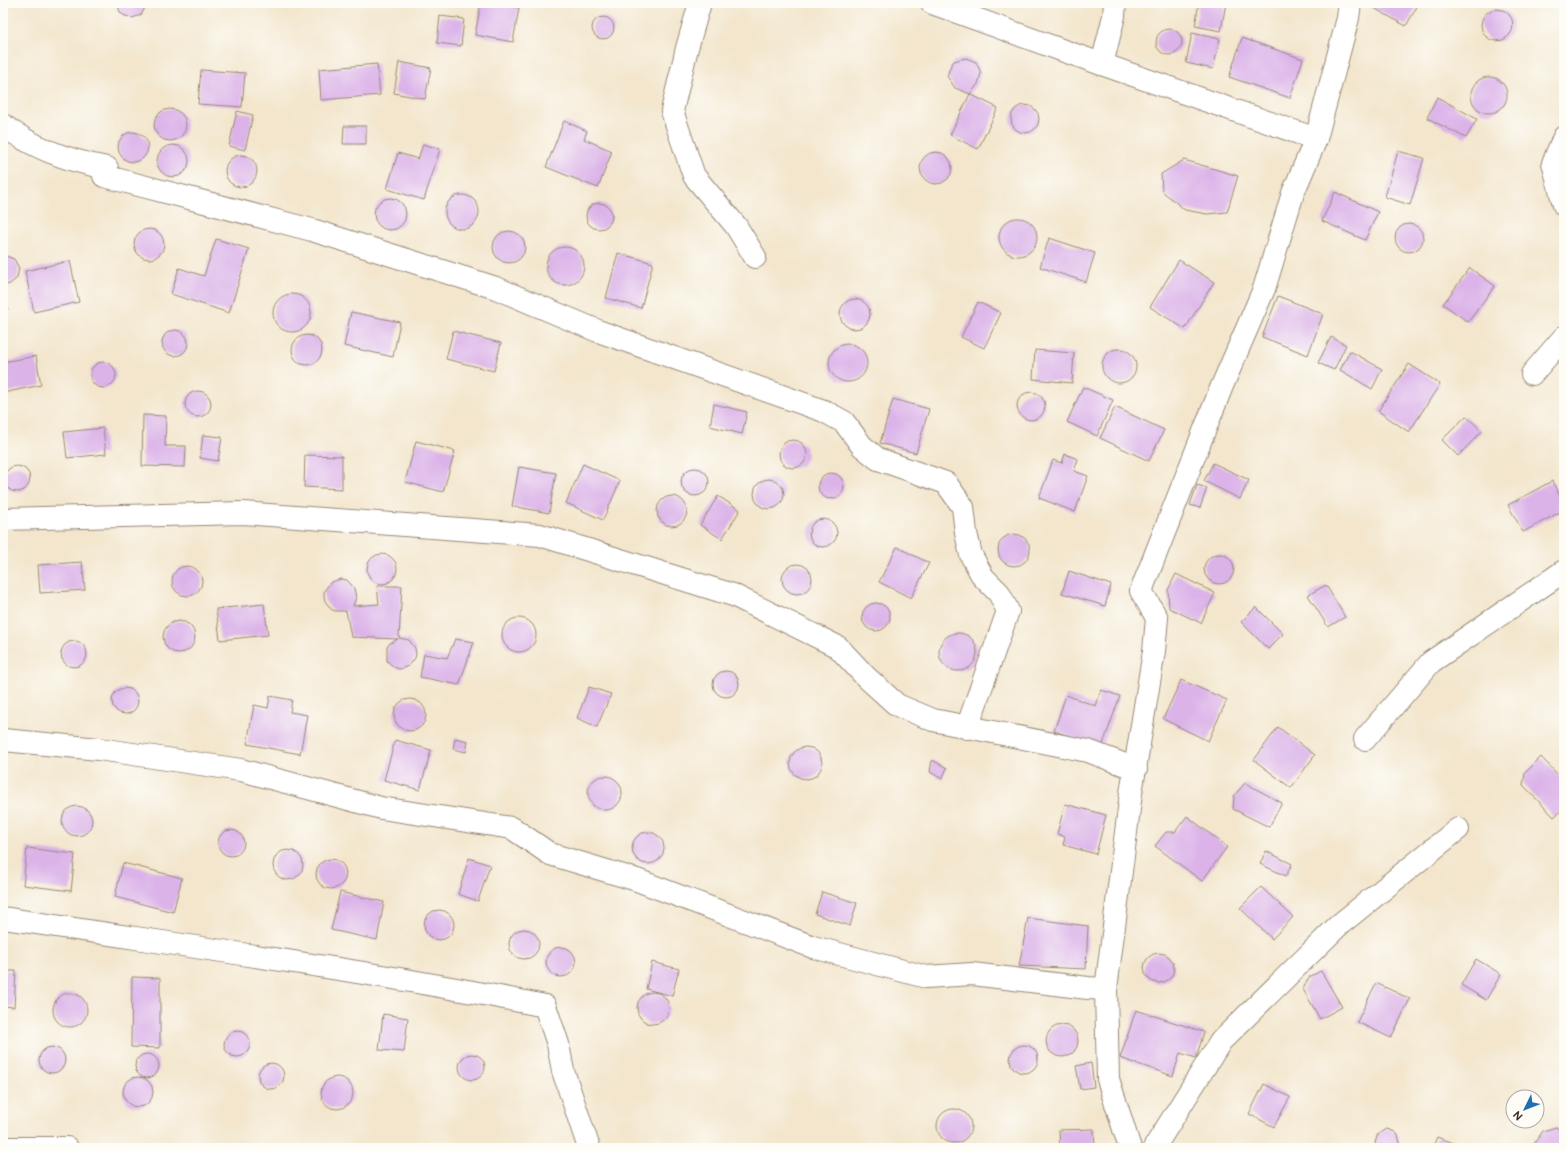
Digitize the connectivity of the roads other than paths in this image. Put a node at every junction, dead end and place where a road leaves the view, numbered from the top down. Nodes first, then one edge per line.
1 (700, 3) edge
2 (932, 3) edge
3 (1115, 3) edge
4 (1350, 3) edge
5 (1102, 64) junction
6 (3, 125) edge
7 (1564, 137) edge
8 (1316, 139) junction
9 (1564, 205) edge
10 (754, 257) dead end
11 (1564, 337) edge
12 (1532, 374) dead end
13 (3, 520) edge
14 (1564, 572) edge
15 (967, 728) junction
16 (3, 740) edge
17 (1365, 740) dead end
18 (1136, 769) junction
19 (1458, 829) dead end
20 (3, 918) edge
21 (1106, 989) junction
22 (3, 1148) edge
23 (67, 1148) edge
24 (589, 1148) edge
25 (1130, 1148) edge
26 (1154, 1148) edge

1 - 10 street
2 - 5 street
3 - 5 street
4 - 8 street
5 - 8 street
6 - 15 street
7 - 9 street
8 - 18 street
11 - 12 street
13 - 15 street
14 - 17 street
15 - 18 street
16 - 21 street
18 - 21 street
19 - 26 street
20 - 24 street
21 - 25 street
22 - 23 street

